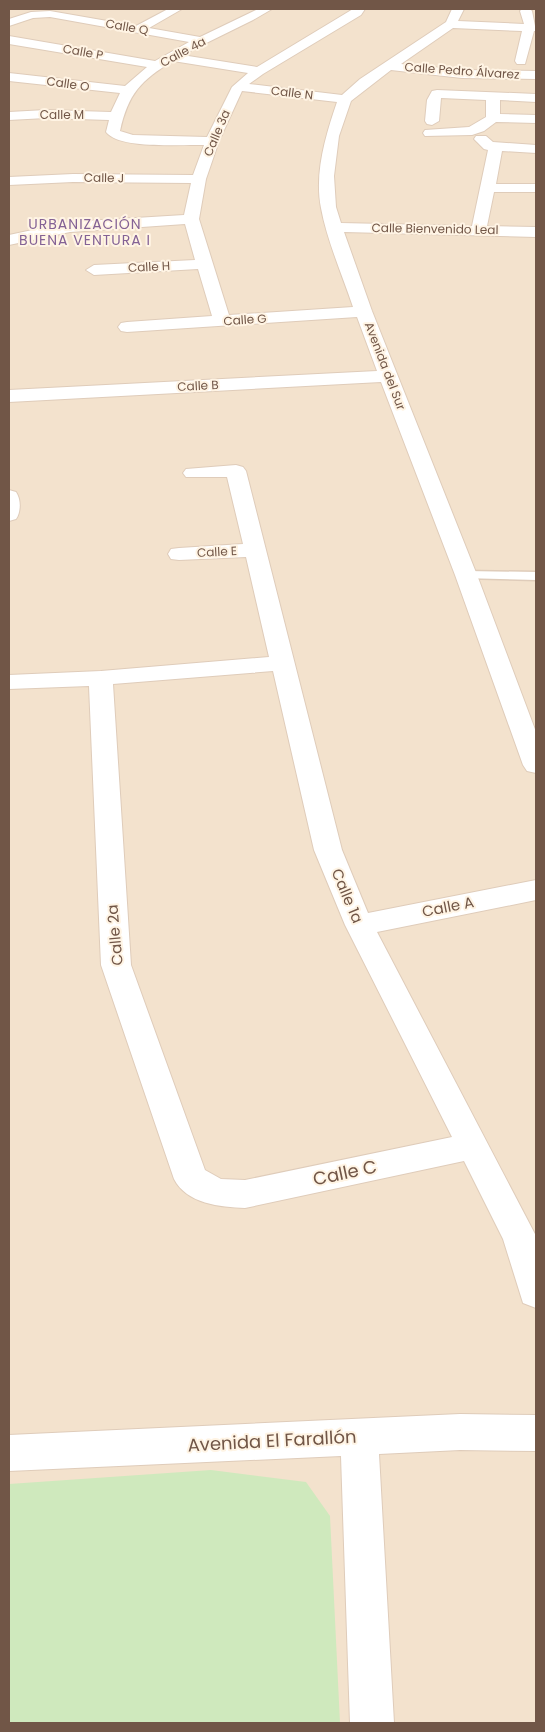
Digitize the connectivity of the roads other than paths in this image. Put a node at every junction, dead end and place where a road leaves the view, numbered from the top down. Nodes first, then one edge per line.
1 (176, 9) edge
2 (266, 9) edge
3 (359, 9) edge
4 (526, 9) edge
5 (454, 16) edge
6 (9, 23) edge
7 (533, 28) edge
8 (138, 29) junction
9 (9, 40) edge
10 (204, 40) junction
11 (531, 41) edge
12 (172, 58) junction
13 (456, 60) dead end
14 (395, 61) junction
15 (536, 61) edge
16 (158, 65) junction
17 (259, 71) junction
18 (536, 75) edge
19 (9, 77) edge
20 (238, 87) junction
21 (128, 90) junction
22 (493, 96) junction
23 (536, 98) edge
24 (345, 100) junction
25 (9, 116) edge
26 (116, 116) junction
27 (493, 118) junction
28 (536, 119) edge
29 (479, 130) junction
30 (212, 141) junction
31 (496, 147) junction
32 (536, 149) edge
33 (198, 179) junction
34 (9, 181) edge
35 (487, 188) junction
36 (536, 188) edge
37 (192, 219) junction
38 (334, 227) junction
39 (479, 230) junction
40 (536, 232) edge
41 (9, 240) edge
42 (205, 264) junction
43 (94, 270) dead end
44 (363, 311) junction
45 (222, 321) junction
46 (127, 327) dead end
47 (388, 376) junction
48 (9, 396) edge
49 (193, 473) dead end
50 (9, 496) edge
51 (9, 514) edge
52 (255, 550) junction
53 (179, 554) dead end
54 (466, 575) junction
55 (536, 576) edge
56 (283, 663) junction
57 (101, 678) junction
58 (9, 682) edge
59 (536, 765) edge
60 (536, 890) edge
61 (359, 925) junction
62 (473, 1146) junction
63 (217, 1193) joint
64 (536, 1292) edge
65 (536, 1433) edge
66 (359, 1436) junction
67 (9, 1453) edge
68 (372, 1723) edge

1 - 8 street
2 - 10 street, Calle 4a
3 - 17 street, Calle 3a
4 - 7 street
5 - 7 street
5 - 14 street
6 - 8 street, Calle Q
7 - 11 street
8 - 10 street, Calle Q
9 - 16 street, Calle P
10 - 12 street, Calle 4a
11 - 15 street
12 - 16 street, Calle 4a
12 - 17 street
13 - 14 street
14 - 18 street, Calle Pedro Álvarez
14 - 24 street
16 - 21 street, Calle 4a
17 - 20 street, Calle 3a
19 - 21 street, Calle O
20 - 24 street, Calle N
20 - 30 street, Calle 3a
21 - 26 street, Calle 4a
22 - 23 street
22 - 27 street
22 - 29 street
24 - 38 street, Avenida del Sur
25 - 26 street, Calle M
26 - 30 street
27 - 28 street
27 - 29 street
29 - 31 street
30 - 33 street, Calle 3a
31 - 32 street
31 - 35 street
33 - 34 street, Calle J
33 - 37 street, Calle 3a
35 - 36 street
35 - 39 street
37 - 41 street
37 - 42 street, Calle 3a
38 - 39 street, Calle Bienvenido Leal
38 - 44 street, Avenida del Sur
39 - 40 street, Calle Bienvenido Leal
42 - 43 street, Calle H
42 - 45 street, Calle 3a
44 - 45 street, Calle G
44 - 47 street, Avenida del Sur
45 - 46 street, Calle G
47 - 48 street, Calle B
47 - 54 street, Avenida del Sur
49 - 52 street, Calle 1a
50 - 51 street
52 - 53 street, Calle E
52 - 56 street, Calle 1a
54 - 55 lane
54 - 59 street, Avenida del Sur
56 - 57 street
56 - 61 street, Calle 1a
57 - 58 street
57 - 63 street, Calle 2a
60 - 61 street, Calle A
61 - 62 street, Calle 1a
62 - 63 street, Calle C
62 - 64 street, Calle 1a
65 - 66 street, Avenida El Farallón
66 - 67 street, Avenida El Farallón
66 - 68 street

